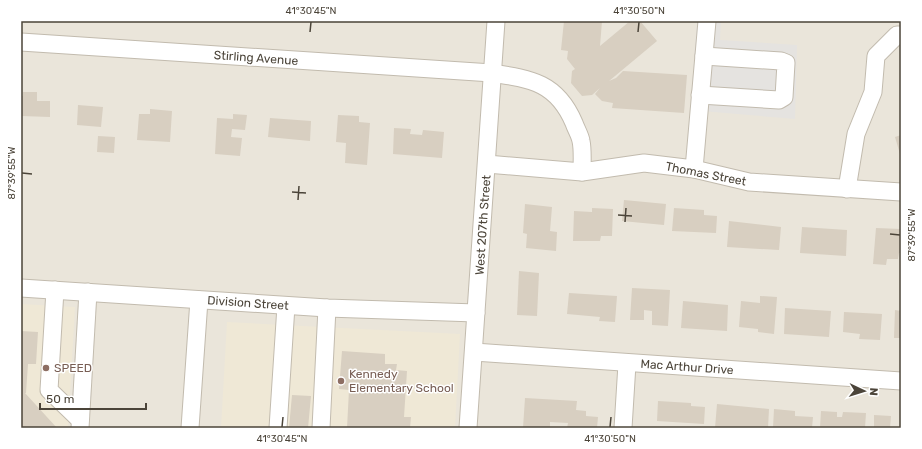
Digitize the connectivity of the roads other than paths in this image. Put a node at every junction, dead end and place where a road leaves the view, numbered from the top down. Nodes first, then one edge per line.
1 (496, 21) edge
2 (707, 21) edge
3 (901, 35) edge
4 (21, 42) edge
5 (704, 56) junction
6 (492, 73) junction
7 (700, 95) junction
8 (487, 164) junction
9 (694, 169) junction
10 (582, 172) junction
11 (847, 189) junction
12 (901, 192) edge
13 (21, 288) edge
14 (55, 290) junction
15 (88, 292) junction
16 (199, 300) junction
17 (286, 306) junction
18 (327, 308) junction
19 (476, 313) junction
20 (474, 352) junction
21 (627, 364) junction
22 (901, 381) edge
23 (80, 424) edge
24 (190, 428) edge
25 (278, 428) edge
26 (321, 428) edge
27 (468, 428) edge
28 (623, 428) edge

1 - 6 street, West 207th Street
2 - 5 street
3 - 11 street
4 - 6 street, Stirling Avenue
5 - 7 street
5 - 7 street
6 - 8 street, West 207th Street
6 - 10 street, Stirling Avenue
7 - 9 street
8 - 10 street, Thomas Street
8 - 19 street, West 207th Street
9 - 10 street, Thomas Street
9 - 11 street, Thomas Street
11 - 12 street, Thomas Street
13 - 14 street, Division Street
14 - 15 street, Division Street
14 - 23 street
15 - 16 street, Division Street
15 - 23 street
16 - 17 street, Division Street
16 - 24 street
17 - 18 street, Division Street
17 - 25 street
18 - 19 street, Division Street
18 - 26 street
19 - 20 street, West 207th Street
20 - 21 street, Mac Arthur Drive
20 - 27 street, West 207th Street
21 - 22 street, Mac Arthur Drive
21 - 28 street

